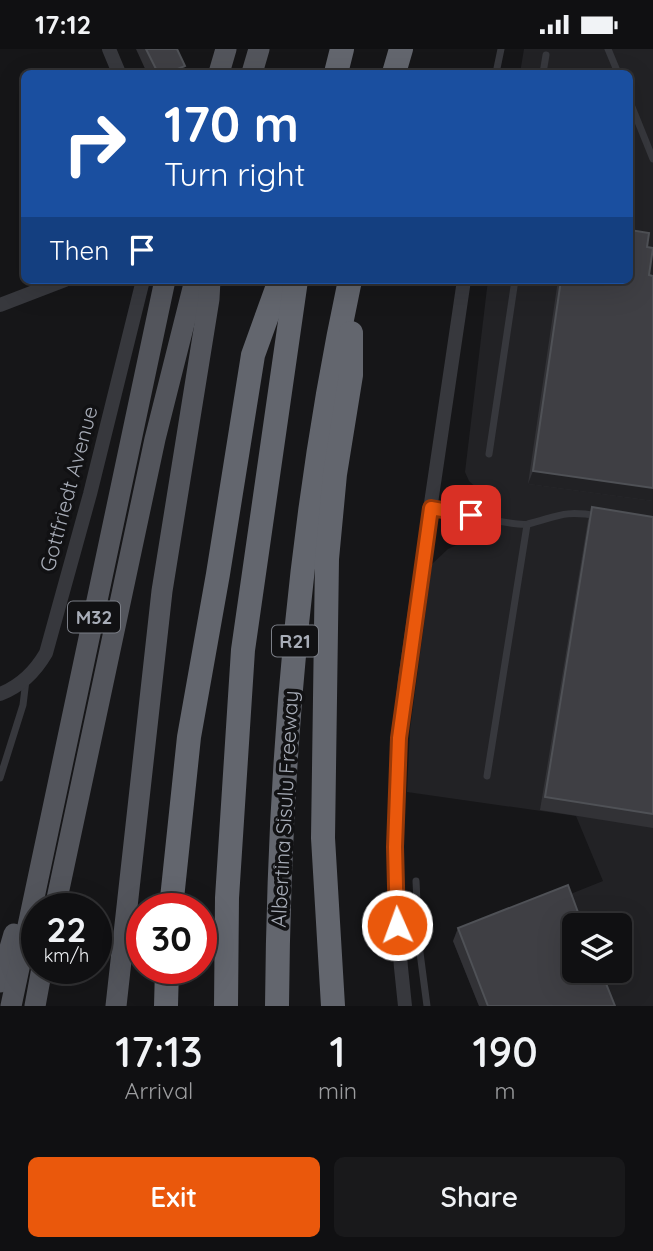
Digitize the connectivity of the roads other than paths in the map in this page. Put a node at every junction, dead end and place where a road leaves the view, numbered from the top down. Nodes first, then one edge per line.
1 (109, 49) edge
2 (226, 49) edge
3 (259, 49) edge
4 (342, 49) edge
5 (401, 49) edge
6 (500, 49) edge
7 (608, 49) edge
8 (546, 55) dead end
9 (118, 70) edge
10 (220, 70) edge
11 (253, 70) edge
12 (337, 70) edge
13 (395, 70) edge
14 (496, 70) edge
15 (544, 70) edge
16 (617, 70) edge
17 (633, 109) edge
18 (653, 159) edge
19 (55, 284) edge
20 (142, 284) edge
21 (164, 284) edge
22 (194, 284) edge
23 (210, 284) edge
24 (279, 284) edge
25 (295, 284) edge
26 (463, 284) edge
27 (514, 284) edge
28 (348, 291) edge
29 (0, 305) edge
30 (489, 454) dead end
31 (431, 508) junction
32 (602, 517) edge
33 (527, 525) junction
34 (26, 679) junction
35 (3, 693) edge
36 (487, 776) dead end
37 (0, 778) edge
38 (416, 881) dead end
39 (58, 893) edge
40 (173, 893) edge
41 (17, 949) junction
42 (0, 982) edge
43 (39, 984) edge
44 (167, 984) edge
45 (11, 1006) edge
46 (34, 1006) edge
47 (116, 1006) edge
48 (166, 1006) edge
49 (226, 1006) edge
50 (277, 1006) edge
51 (333, 1006) edge
52 (405, 1006) edge
53 (427, 1006) edge

1 - 9 street
2 - 10 main road
3 - 11 main road
4 - 12 highway
5 - 13 highway
6 - 14 lane
7 - 16 lane
8 - 15 lane
17 - 18 lane
19 - 29 street
20 - 34 street, Gottfriedt Avenue
21 - 41 main road, M32
22 - 39 main road, M32
23 - 47 main road
24 - 40 highway
25 - 49 highway, R21
26 - 31 street
27 - 30 lane
28 - 50 highway, Albertina Sisulu Freeway / R21
28 - 51 highway
31 - 33 lane
31 - 52 street
32 - 33 lane
33 - 36 lane
34 - 35 street, Gottfriedt Avenue
34 - 37 lane
38 - 53 lane
41 - 42 main road
41 - 45 main road, M32
43 - 46 main road
44 - 48 highway

